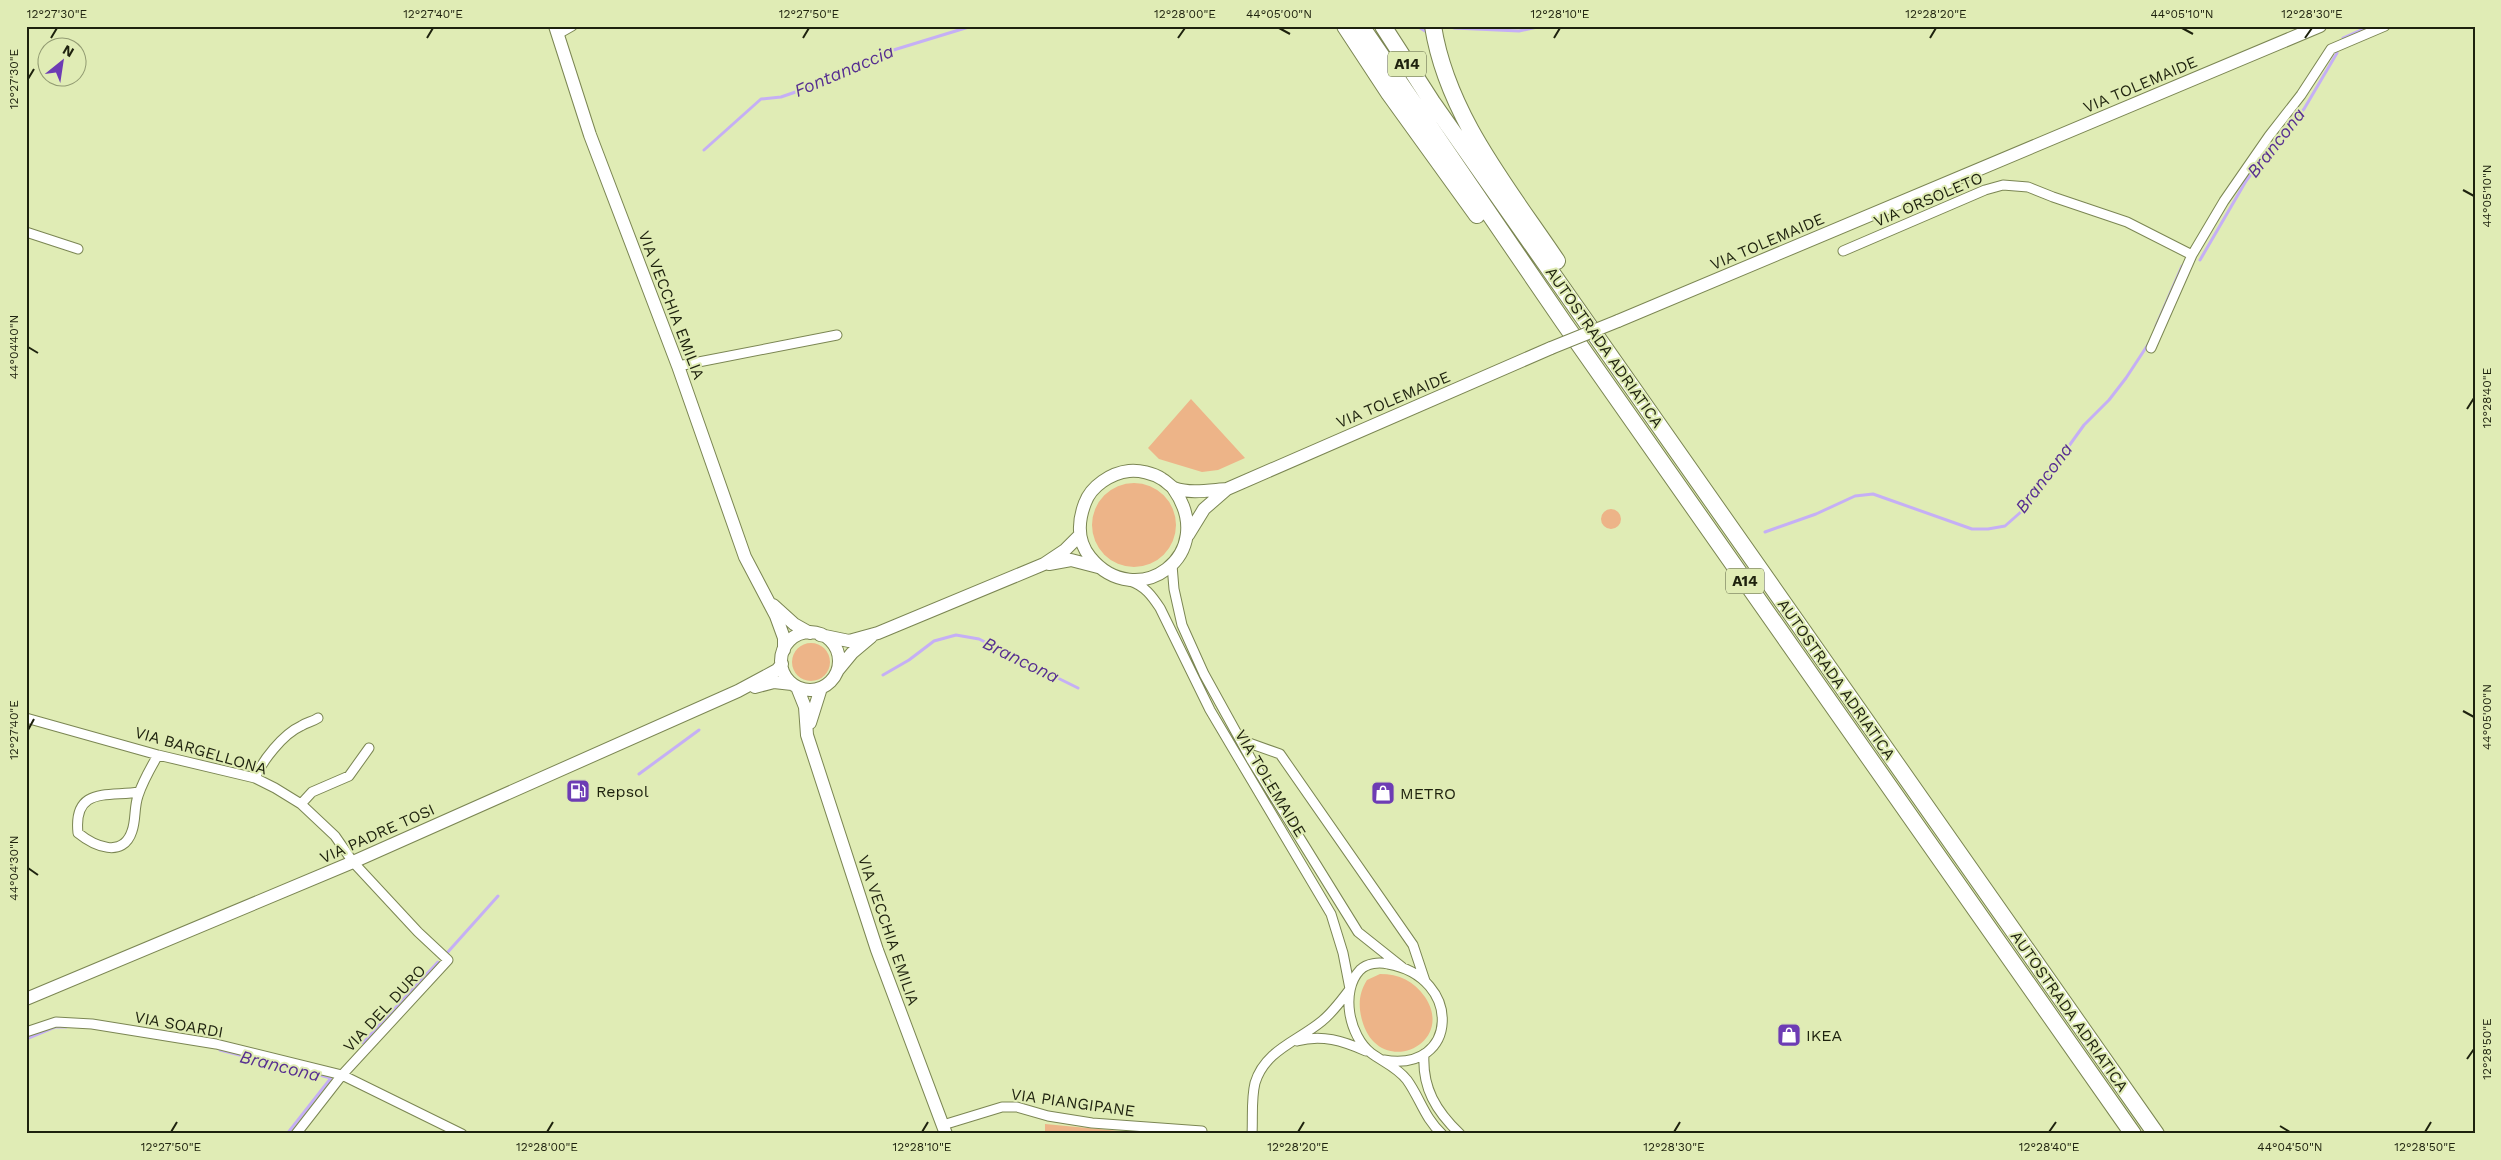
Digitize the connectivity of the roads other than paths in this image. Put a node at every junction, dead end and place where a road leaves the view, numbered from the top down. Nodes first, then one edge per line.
1 (572, 26) edge
2 (1345, 26) edge
3 (1361, 26) edge
4 (1383, 26) edge
5 (1433, 26) edge
6 (2320, 26) edge
7 (2385, 26) edge
8 (556, 30) edge
9 (26, 232) edge
10 (78, 249) dead end
11 (1844, 251) dead end
12 (2192, 255) junction
13 (1564, 323) junction
14 (837, 335) dead end
15 (2151, 348) dead end
16 (678, 366) junction
17 (1664, 432) junction
18 (1173, 488) junction
19 (1227, 488) junction
20 (1080, 534) junction
21 (1188, 535) junction
22 (1044, 564) junction
23 (1172, 565) junction
24 (1098, 567) junction
25 (1128, 580) junction
26 (763, 594) junction
27 (878, 633) junction
28 (815, 634) junction
29 (784, 650) junction
30 (782, 664) junction
31 (837, 672) junction
32 (795, 685) junction
33 (821, 688) junction
34 (738, 691) junction
35 (26, 718) edge
36 (318, 718) dead end
37 (808, 735) junction
38 (1238, 736) junction
39 (369, 748) dead end
40 (158, 755) junction
41 (255, 778) junction
42 (139, 792) junction
43 (301, 804) junction
44 (353, 862) junction
45 (448, 960) joint
46 (1402, 967) junction
47 (1425, 981) junction
48 (1350, 989) junction
49 (26, 999) edge
50 (26, 1032) edge
51 (1287, 1044) junction
52 (1371, 1053) junction
53 (1424, 1054) junction
54 (1384, 1060) junction
55 (342, 1076) junction
56 (944, 1129) edge
57 (1202, 1130) dead end
58 (296, 1134) edge
59 (462, 1134) edge
60 (1252, 1134) edge
61 (1442, 1134) edge
62 (1460, 1134) edge
63 (2133, 1134) edge
64 (2156, 1134) edge

1 - 8 street
2 - 13 highway
3 - 13 highway, AUTOSTRADA ADRIATICA / A14
4 - 17 highway, AUTOSTRADA ADRIATICA / A14
5 - 17 highway
6 - 19 main road, VIA TOLEMAIDE, bridge
7 - 12 street
8 - 16 main road, VIA VECCHIA EMILIA
9 - 10 street
11 - 12 street, VIA ORSOLETO
12 - 15 street
13 - 63 highway, AUTOSTRADA ADRIATICA / A14
14 - 16 street
16 - 26 main road, VIA VECCHIA EMILIA
17 - 64 highway, AUTOSTRADA ADRIATICA / A14
18 - 19 main road, VIA TOLEMAIDE
18 - 20 main road, VIA TOLEMAIDE
18 - 21 main road, VIA TOLEMAIDE
19 - 21 main road, VIA TOLEMAIDE
20 - 22 main road, VIA TOLEMAIDE
20 - 24 main road, VIA TOLEMAIDE
21 - 23 main road, VIA TOLEMAIDE
22 - 24 main road, VIA TOLEMAIDE
22 - 27 main road, VIA TOLEMAIDE
23 - 25 main road, VIA TOLEMAIDE
23 - 38 street, VIA TOLEMAIDE
24 - 25 main road, VIA TOLEMAIDE
25 - 48 street, VIA TOLEMAIDE
26 - 28 main road
26 - 29 main road
27 - 28 main road, VIA TOLEMAIDE
27 - 31 main road, VIA TOLEMAIDE
28 - 29 main road
28 - 31 main road
29 - 30 main road
30 - 32 main road
30 - 34 main road
31 - 33 main road, VIA TOLEMAIDE
32 - 33 main road
32 - 34 main road
32 - 37 main road, VIA VECCHIA EMILIA
33 - 37 main road
34 - 44 main road, VIA PADRE TOSI
35 - 40 street, VIA BARGELLONA
36 - 41 street
37 - 56 main road, VIA VECCHIA EMILIA
38 - 46 street, VIA TOLEMAIDE
38 - 47 street
39 - 43 street
40 - 41 street, VIA BARGELLONA
40 - 42 street
41 - 43 street, VIA BARGELLONA
42 - 42 street
43 - 44 street, VIA BARGELLONA
44 - 45 street, VIA BARGELLONA
44 - 49 main road, VIA PADRE TOSI
45 - 55 street, VIA DEL DURO
46 - 47 street, VIA TOLEMAIDE
46 - 48 street, VIA TOLEMAIDE
47 - 53 street, VIA TOLEMAIDE
48 - 51 street, VIA TOLEMAIDE
48 - 52 street, VIA TOLEMAIDE
50 - 55 street, VIA SOARDI
51 - 52 street, VIA TOLEMAIDE
51 - 60 street, VIA TOLEMAIDE
52 - 54 street, VIA TOLEMAIDE
53 - 54 street, VIA TOLEMAIDE
53 - 62 street
54 - 61 street, VIA TOLEMAIDE
55 - 58 street, VIA DEL DURO
55 - 59 street, VIA SOARDI
56 - 57 street, VIA PIANGIPANE

